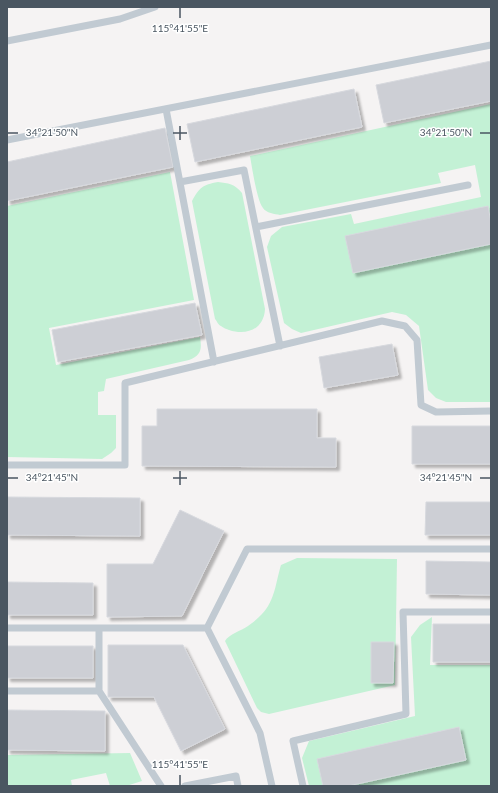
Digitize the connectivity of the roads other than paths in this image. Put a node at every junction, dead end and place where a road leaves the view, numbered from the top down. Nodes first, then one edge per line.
1 (155, 7) edge
2 (7, 41) edge
3 (491, 45) edge
4 (166, 109) junction
5 (7, 140) edge
6 (180, 182) junction
7 (468, 185) dead end
8 (256, 227) junction
9 (280, 346) junction
10 (214, 362) junction
11 (491, 412) edge
12 (7, 465) edge
13 (491, 549) edge
14 (491, 612) edge
15 (7, 628) edge
16 (99, 628) junction
17 (207, 628) junction
18 (7, 691) edge
19 (99, 691) junction
20 (161, 786) edge
21 (184, 786) edge
22 (238, 786) edge
23 (272, 786) edge
24 (303, 786) edge

1 - 2 lane
3 - 4 lane
4 - 5 lane
4 - 6 lane
6 - 8 lane
6 - 10 lane
7 - 8 lane
8 - 9 lane
9 - 10 lane
9 - 11 lane
10 - 12 lane
13 - 17 lane
14 - 24 lane
15 - 16 lane
16 - 17 lane
16 - 19 lane
17 - 23 lane
18 - 19 lane
19 - 20 lane
21 - 22 lane

